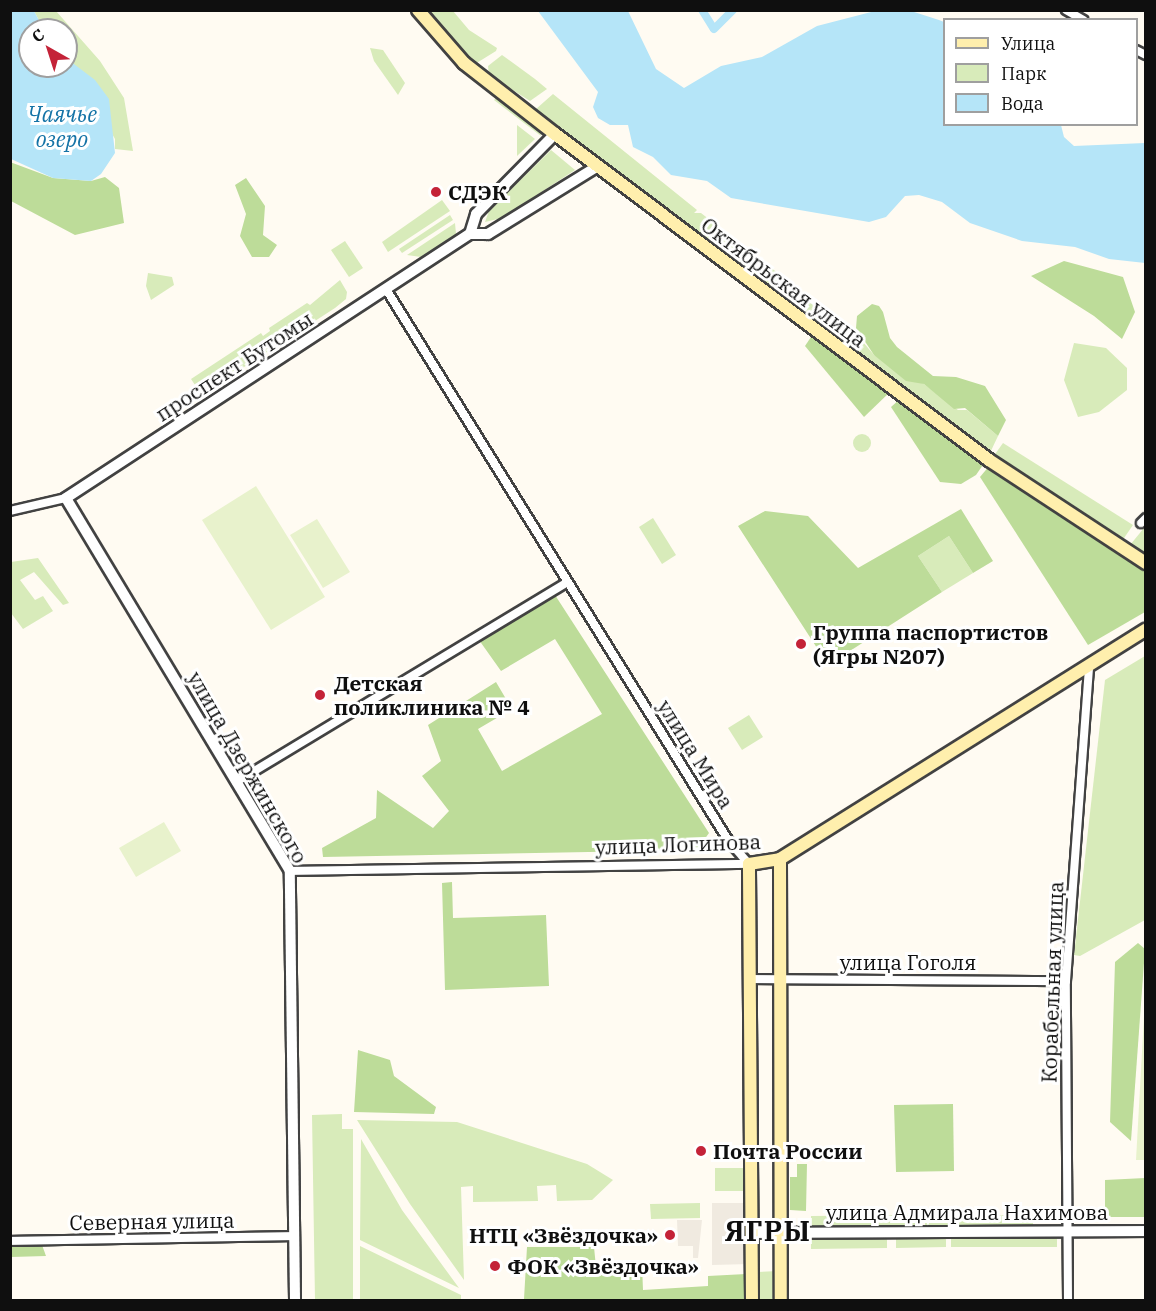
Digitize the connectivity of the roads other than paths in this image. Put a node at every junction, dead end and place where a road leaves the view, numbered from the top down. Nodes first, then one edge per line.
1 (418, 10) edge
2 (1066, 10) edge
3 (1080, 18) edge
4 (555, 134) junction
5 (598, 166) junction
6 (470, 234) junction
7 (386, 289) junction
8 (66, 498) junction
9 (10, 511) edge
10 (1146, 563) edge
11 (566, 583) junction
12 (1146, 629) edge
13 (1089, 665) junction
14 (236, 782) junction
15 (780, 859) junction
16 (749, 864) junction
17 (290, 871) junction
18 (750, 979) junction
19 (781, 980) junction
20 (1066, 981) junction
21 (1146, 1231) edge
22 (1068, 1232) junction
23 (752, 1233) junction
24 (781, 1233) junction
25 (293, 1236) junction
26 (10, 1241) edge
27 (295, 1300) edge
28 (752, 1300) edge
29 (781, 1300) edge
30 (1068, 1300) edge

1 - 4 main road, Октябрьская улица
2 - 3 street
4 - 5 main road, Октябрьская улица
4 - 6 street
5 - 6 street, проспект Бутомы
5 - 10 main road, Октябрьская улица
6 - 7 street, проспект Бутомы
7 - 8 street, проспект Бутомы
7 - 11 street, улица Мира
8 - 9 street, проспект Бутомы
8 - 14 street, улица Дзержинского
11 - 14 street
11 - 16 street, улица Мира
12 - 13 main road, улица Логинова
13 - 15 main road, улица Логинова
13 - 20 street, Корабельная улица
14 - 17 street, улица Дзержинского
15 - 16 main road, улица Логинова
15 - 19 main road
16 - 17 street, улица Логинова
16 - 18 main road
17 - 25 street, улица Дзержинского
18 - 19 street, улица Гоголя
18 - 23 main road
19 - 20 street, улица Гоголя
19 - 24 main road
20 - 22 street, Корабельная улица
21 - 22 street, улица Адмирала Нахимова
22 - 24 street, улица Адмирала Нахимова
22 - 30 street, Корабельная улица
23 - 24 street, улица Адмирала Нахимова
23 - 28 main road
24 - 29 main road
25 - 26 street, Северная улица
25 - 27 street, улица Дзержинского

